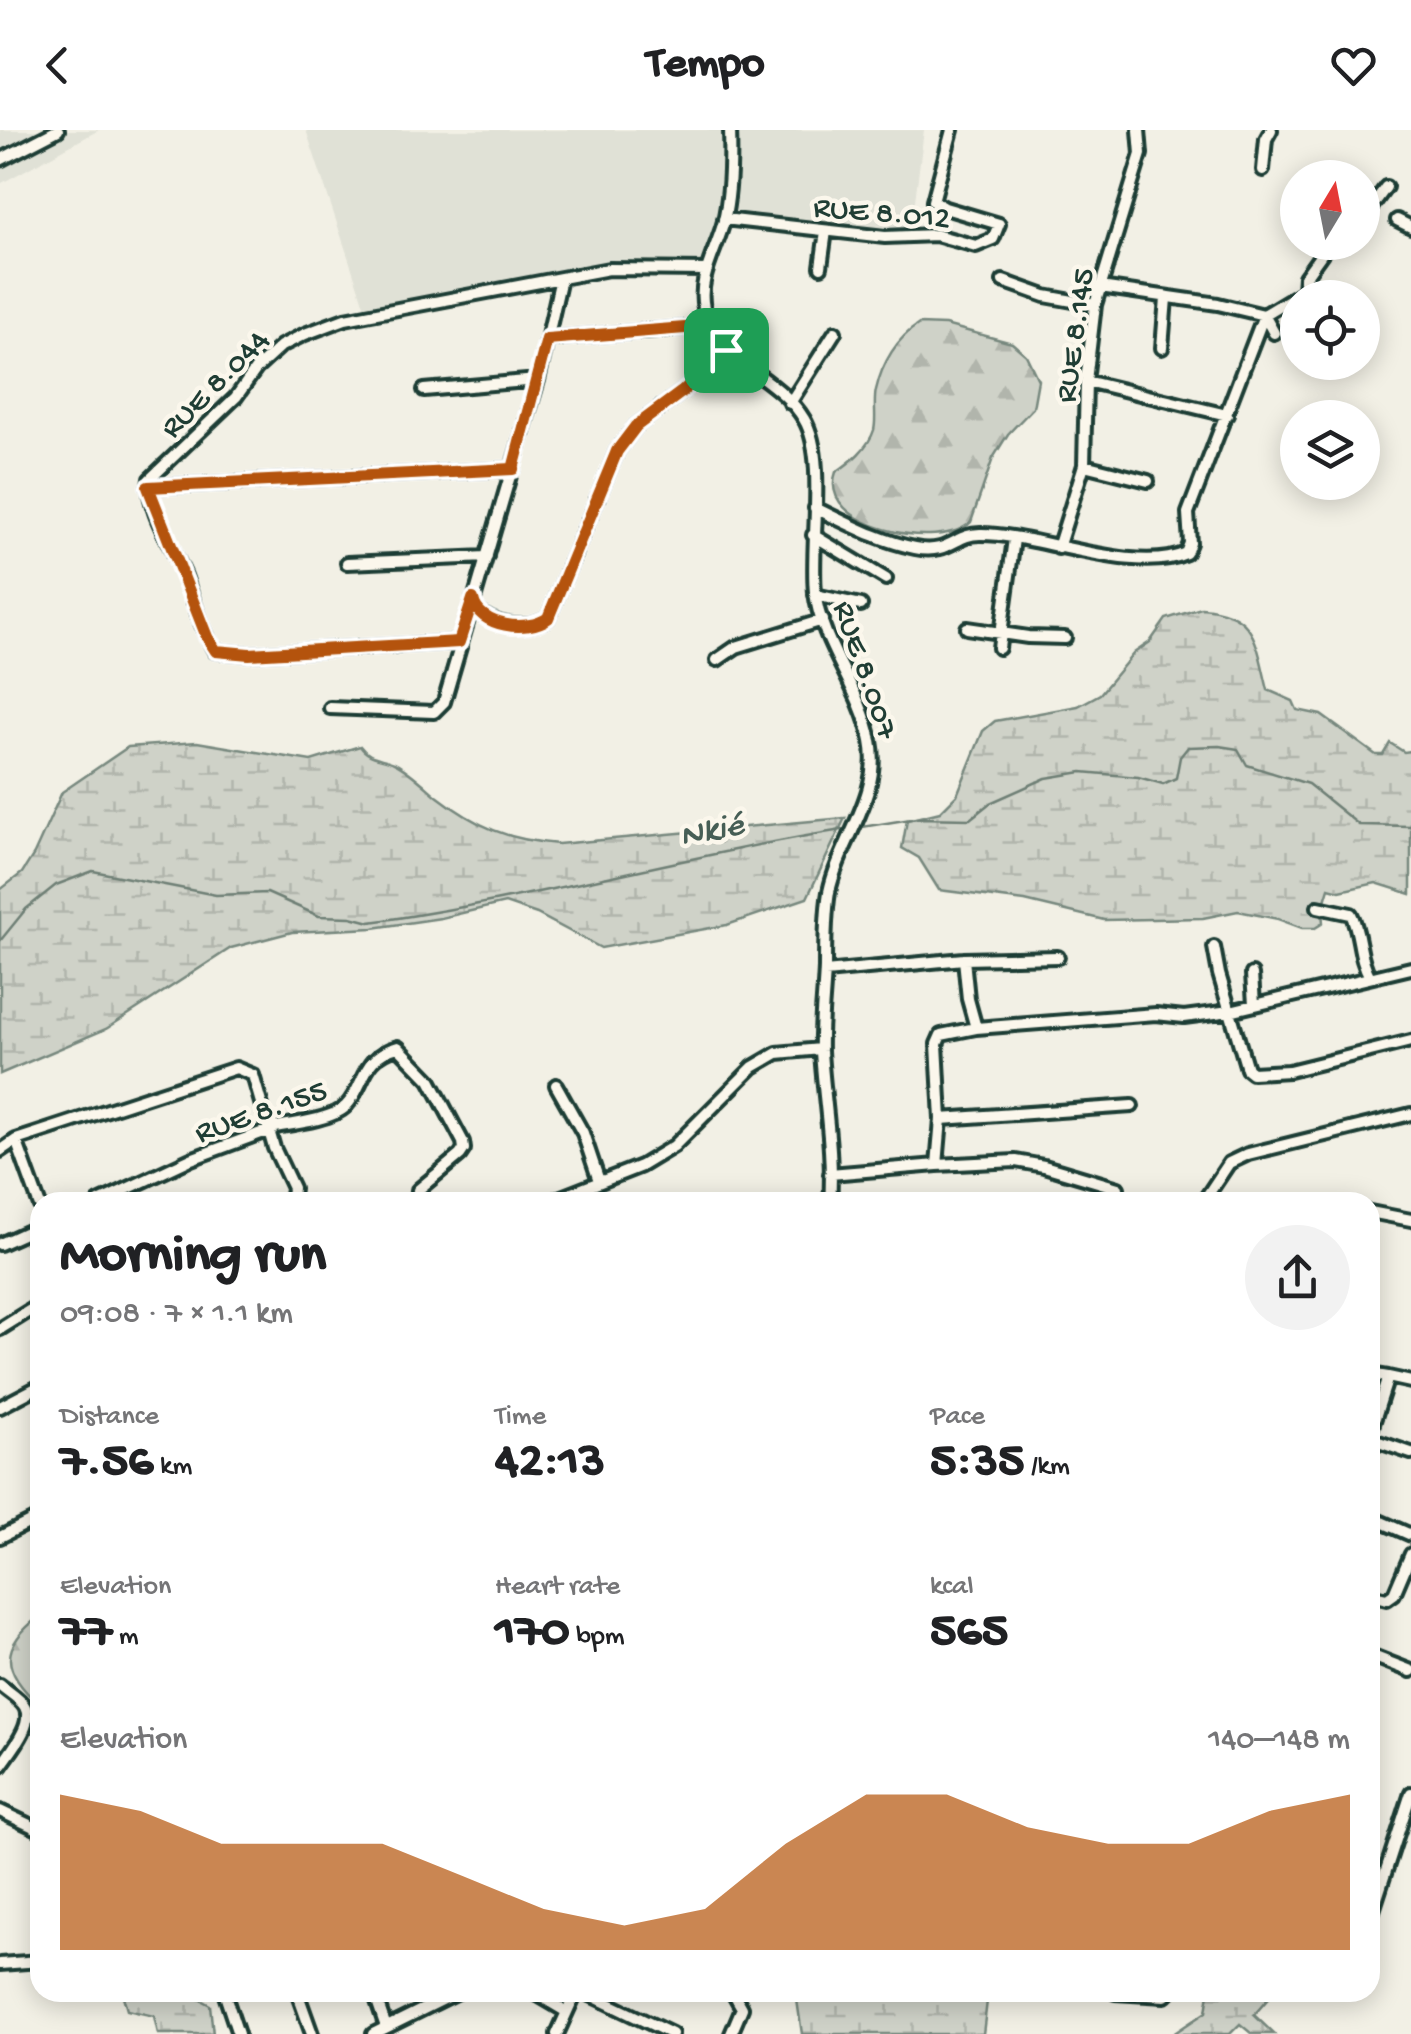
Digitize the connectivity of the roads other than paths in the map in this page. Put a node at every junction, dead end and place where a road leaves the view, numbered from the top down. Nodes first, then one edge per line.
1 (58, 130) edge
2 (730, 130) edge
3 (952, 130) edge
4 (1139, 130) edge
5 (1272, 130) edge
6 (0, 160) edge
7 (1263, 170) dead end
8 (1386, 187) dead end
9 (1380, 195) edge
10 (724, 219) junction
11 (1397, 220) dead end
12 (1411, 227) edge
13 (826, 231) junction
14 (1317, 260) edge
15 (821, 267) dead end
16 (707, 270) junction
17 (561, 278) junction
18 (1002, 281) dead end
19 (1100, 287) junction
20 (1166, 298) junction
21 (1096, 305) junction
22 (1264, 315) junction
23 (710, 326) junction
24 (835, 332) dead end
25 (1274, 333) dead end
26 (547, 339) junction
27 (1162, 348) dead end
28 (726, 350) junction
29 (538, 380) junction
30 (1086, 381) junction
31 (424, 390) dead end
32 (790, 402) junction
33 (1227, 415) junction
34 (1084, 465) junction
35 (513, 469) junction
36 (1148, 481) dead end
37 (148, 487) junction
38 (814, 508) junction
39 (813, 535) junction
40 (1014, 539) junction
41 (1058, 548) junction
42 (487, 557) junction
43 (346, 563) dead end
44 (886, 579) dead end
45 (815, 595) junction
46 (473, 599) junction
47 (861, 606) dead end
48 (823, 620) junction
49 (967, 628) dead end
50 (1002, 633) junction
51 (1065, 638) dead end
52 (459, 642) junction
53 (998, 648) dead end
54 (718, 660) dead end
55 (330, 708) dead end
56 (1318, 907) dead end
57 (1214, 947) dead end
58 (1058, 956) dead end
59 (964, 959) junction
60 (1411, 968) edge
61 (824, 972) junction
62 (1252, 974) dead end
63 (1370, 978) junction
64 (1254, 1004) junction
65 (1230, 1010) junction
66 (976, 1028) junction
67 (1411, 1041) edge
68 (821, 1049) junction
69 (556, 1085) dead end
70 (1132, 1106) dead end
71 (1411, 1114) edge
72 (942, 1119) junction
73 (270, 1134) junction
74 (16, 1140) junction
75 (0, 1151) edge
76 (938, 1165) junction
77 (830, 1174) junction
78 (599, 1181) junction
79 (1118, 1188) dead end
80 (35, 1192) edge
81 (120, 1192) edge
82 (291, 1192) edge
83 (418, 1192) edge
84 (573, 1192) edge
85 (830, 1192) edge
86 (1209, 1192) edge
87 (1380, 1214) edge
88 (1411, 1220) edge
89 (30, 1230) edge
90 (0, 1244) edge
91 (30, 1310) edge
92 (0, 1329) edge
93 (1380, 1376) edge
94 (1388, 1378) junction
95 (1411, 1382) edge
96 (30, 1391) edge
97 (1380, 1404) edge
98 (0, 1407) edge
99 (1380, 1440) edge
100 (1411, 1453) edge
101 (1380, 1521) edge
102 (30, 1522) edge
103 (1411, 1535) edge
104 (0, 1537) edge
105 (1411, 1554) edge
106 (1380, 1597) edge
107 (1380, 1659) edge
108 (1411, 1671) edge
109 (0, 1685) edge
110 (0, 1767) edge
111 (1411, 1793) edge
112 (0, 1811) edge
113 (30, 1825) edge
114 (1405, 1829) edge
115 (1380, 1894) edge
116 (30, 1962) edge
117 (0, 1964) edge
118 (227, 2002) edge
119 (301, 2002) edge
120 (377, 2002) edge
121 (437, 2002) edge
122 (550, 2002) edge
123 (572, 2002) edge
124 (605, 2002) edge
125 (739, 2002) edge
126 (567, 2012) junction
127 (386, 2027) junction
128 (238, 2034) edge
129 (312, 2034) edge
130 (373, 2034) edge
131 (557, 2034) edge
132 (672, 2034) edge
133 (731, 2034) edge

1 - 6 street
2 - 10 street, RUE 8.007
3 - 13 street, RUE 8.012
4 - 19 street, RUE 8.145
5 - 7 street
8 - 9 street
10 - 13 street, RUE 8.012
10 - 16 street, RUE 8.007
11 - 12 street
13 - 15 street
14 - 22 street
16 - 17 street, RUE 8.044
16 - 23 street, RUE 8.007
17 - 26 street
17 - 37 street, RUE 8.044
18 - 21 street
19 - 20 street
19 - 21 street, RUE 8.145
20 - 22 street
20 - 27 street
21 - 30 street, RUE 8.145
22 - 25 street
22 - 33 street
23 - 26 street
23 - 28 street, RUE 8.007
24 - 32 street
26 - 29 street
28 - 32 street, RUE 8.007
28 - 46 street
29 - 31 street
29 - 35 street
30 - 33 street
30 - 34 street, RUE 8.145
32 - 38 street, RUE 8.007
33 - 41 street
34 - 36 street
34 - 41 street, RUE 8.145
35 - 37 street
35 - 42 street
37 - 52 street
38 - 39 street, RUE 8.007
38 - 40 street
39 - 44 street
39 - 45 street, RUE 8.007
40 - 41 street
40 - 50 street
42 - 43 street
42 - 46 street
45 - 47 street
45 - 48 street, RUE 8.007
46 - 52 street
48 - 54 street
48 - 61 street, RUE 8.007
49 - 50 street
50 - 51 street
50 - 53 street
52 - 55 street
56 - 63 street
57 - 65 street
58 - 59 street
59 - 61 street
59 - 66 street
60 - 63 street
61 - 68 street, RUE 8.007
62 - 64 street
63 - 64 street
64 - 65 street
65 - 66 street
65 - 67 street
66 - 72 street
68 - 77 street, RUE 8.007
68 - 78 street
69 - 78 street
70 - 72 street
71 - 86 street
72 - 76 street
73 - 74 street
73 - 81 street, RUE 8.155
73 - 82 street
73 - 83 street, RUE 8.155
74 - 75 street
74 - 80 street
76 - 77 street
76 - 79 street
77 - 85 street, RUE 8.007
78 - 84 street
87 - 88 street
89 - 90 street
91 - 92 street
93 - 94 street
94 - 95 street
94 - 97 street
96 - 98 street
99 - 100 street
101 - 103 street
102 - 104 street
105 - 106 street
107 - 108 street
109 - 110 street
111 - 114 street
112 - 113 street
114 - 115 street
116 - 117 street
118 - 128 street
119 - 129 street
120 - 127 street
121 - 127 street
122 - 126 street
123 - 126 street
124 - 132 street
125 - 133 street
126 - 131 street
127 - 130 street

